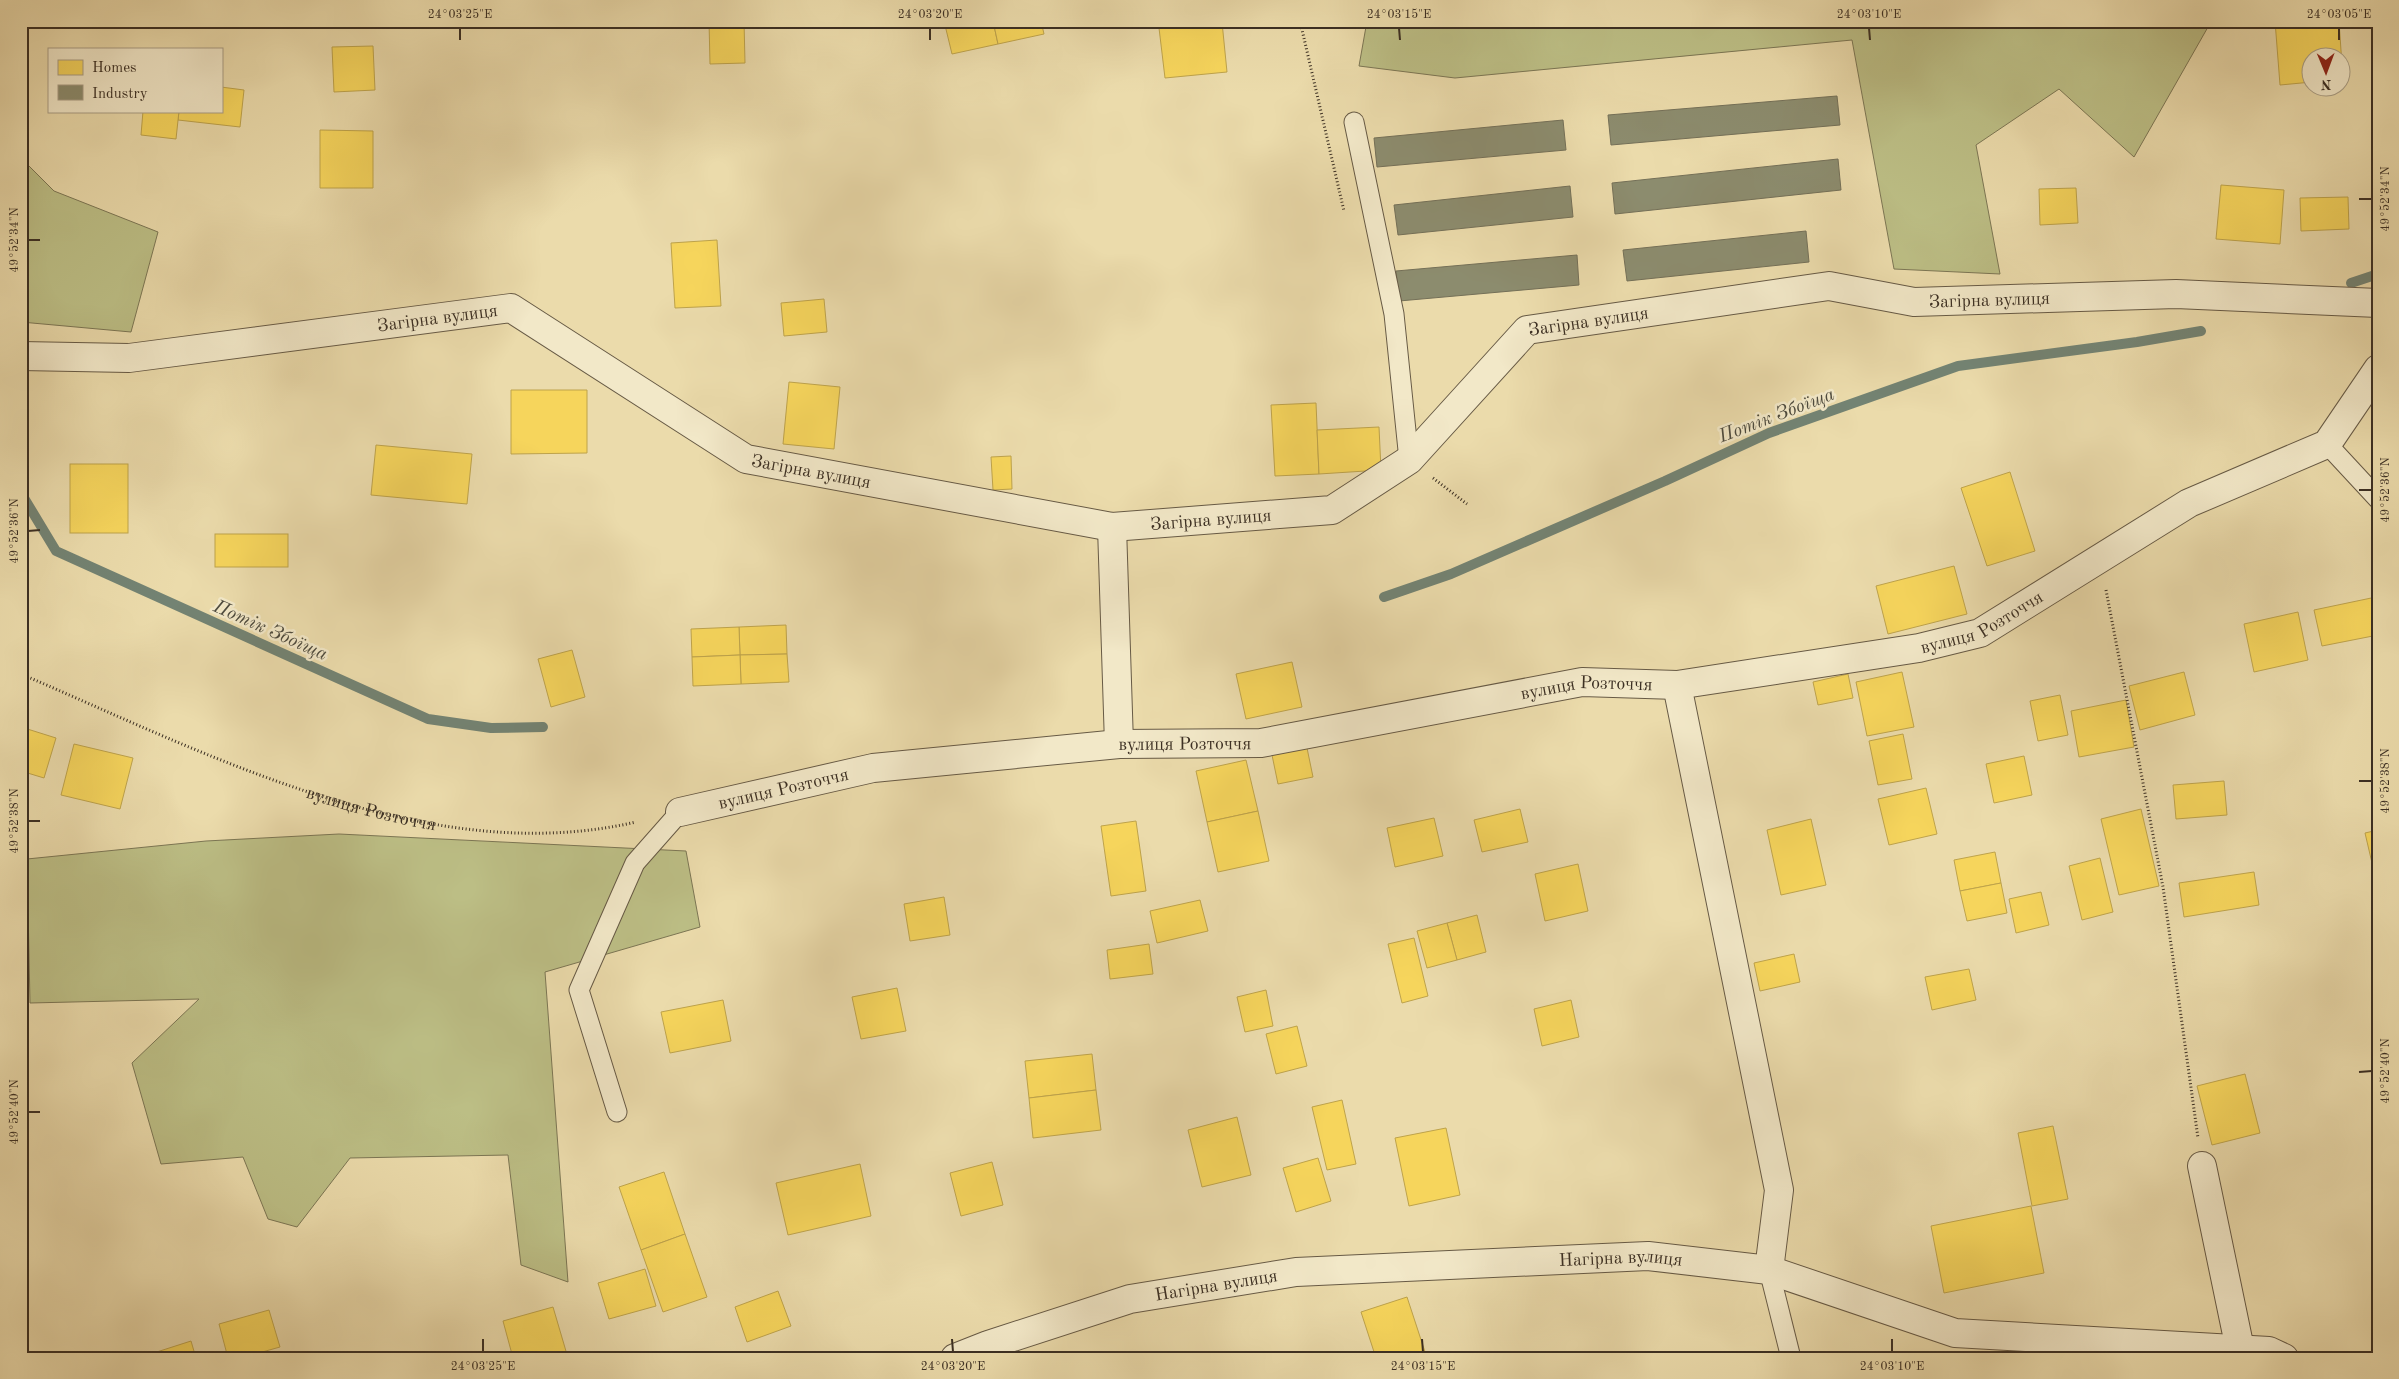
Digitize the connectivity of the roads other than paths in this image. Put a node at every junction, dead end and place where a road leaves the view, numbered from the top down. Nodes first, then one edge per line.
1 (1354, 122) dead end
2 (2378, 303) edge
3 (21, 356) edge
4 (2378, 369) edge
5 (2327, 444) junction
6 (1408, 460) junction
7 (2378, 499) edge
8 (1112, 527) junction
9 (1677, 685) junction
10 (1118, 744) junction
11 (680, 812) joint
12 (618, 1112) dead end
13 (2202, 1166) road end
14 (1770, 1270) junction
15 (2240, 1349) junction
16 (955, 1358) edge
17 (1791, 1358) edge
18 (2284, 1358) edge

1 - 6 lane
2 - 6 street, Загірна вулиця
3 - 8 street, Загірна вулиця
4 - 5 street
5 - 7 lane
5 - 9 street, вулиця Розточчя
6 - 8 street, Загірна вулиця
8 - 10 street
9 - 10 street, вулиця Розточчя
9 - 14 street
10 - 11 street, вулиця Розточчя
11 - 12 lane
13 - 15 street
14 - 15 street, Нагірна вулиця
14 - 16 street, Нагірна вулиця
14 - 17 lane
15 - 18 street, Нагірна вулиця

